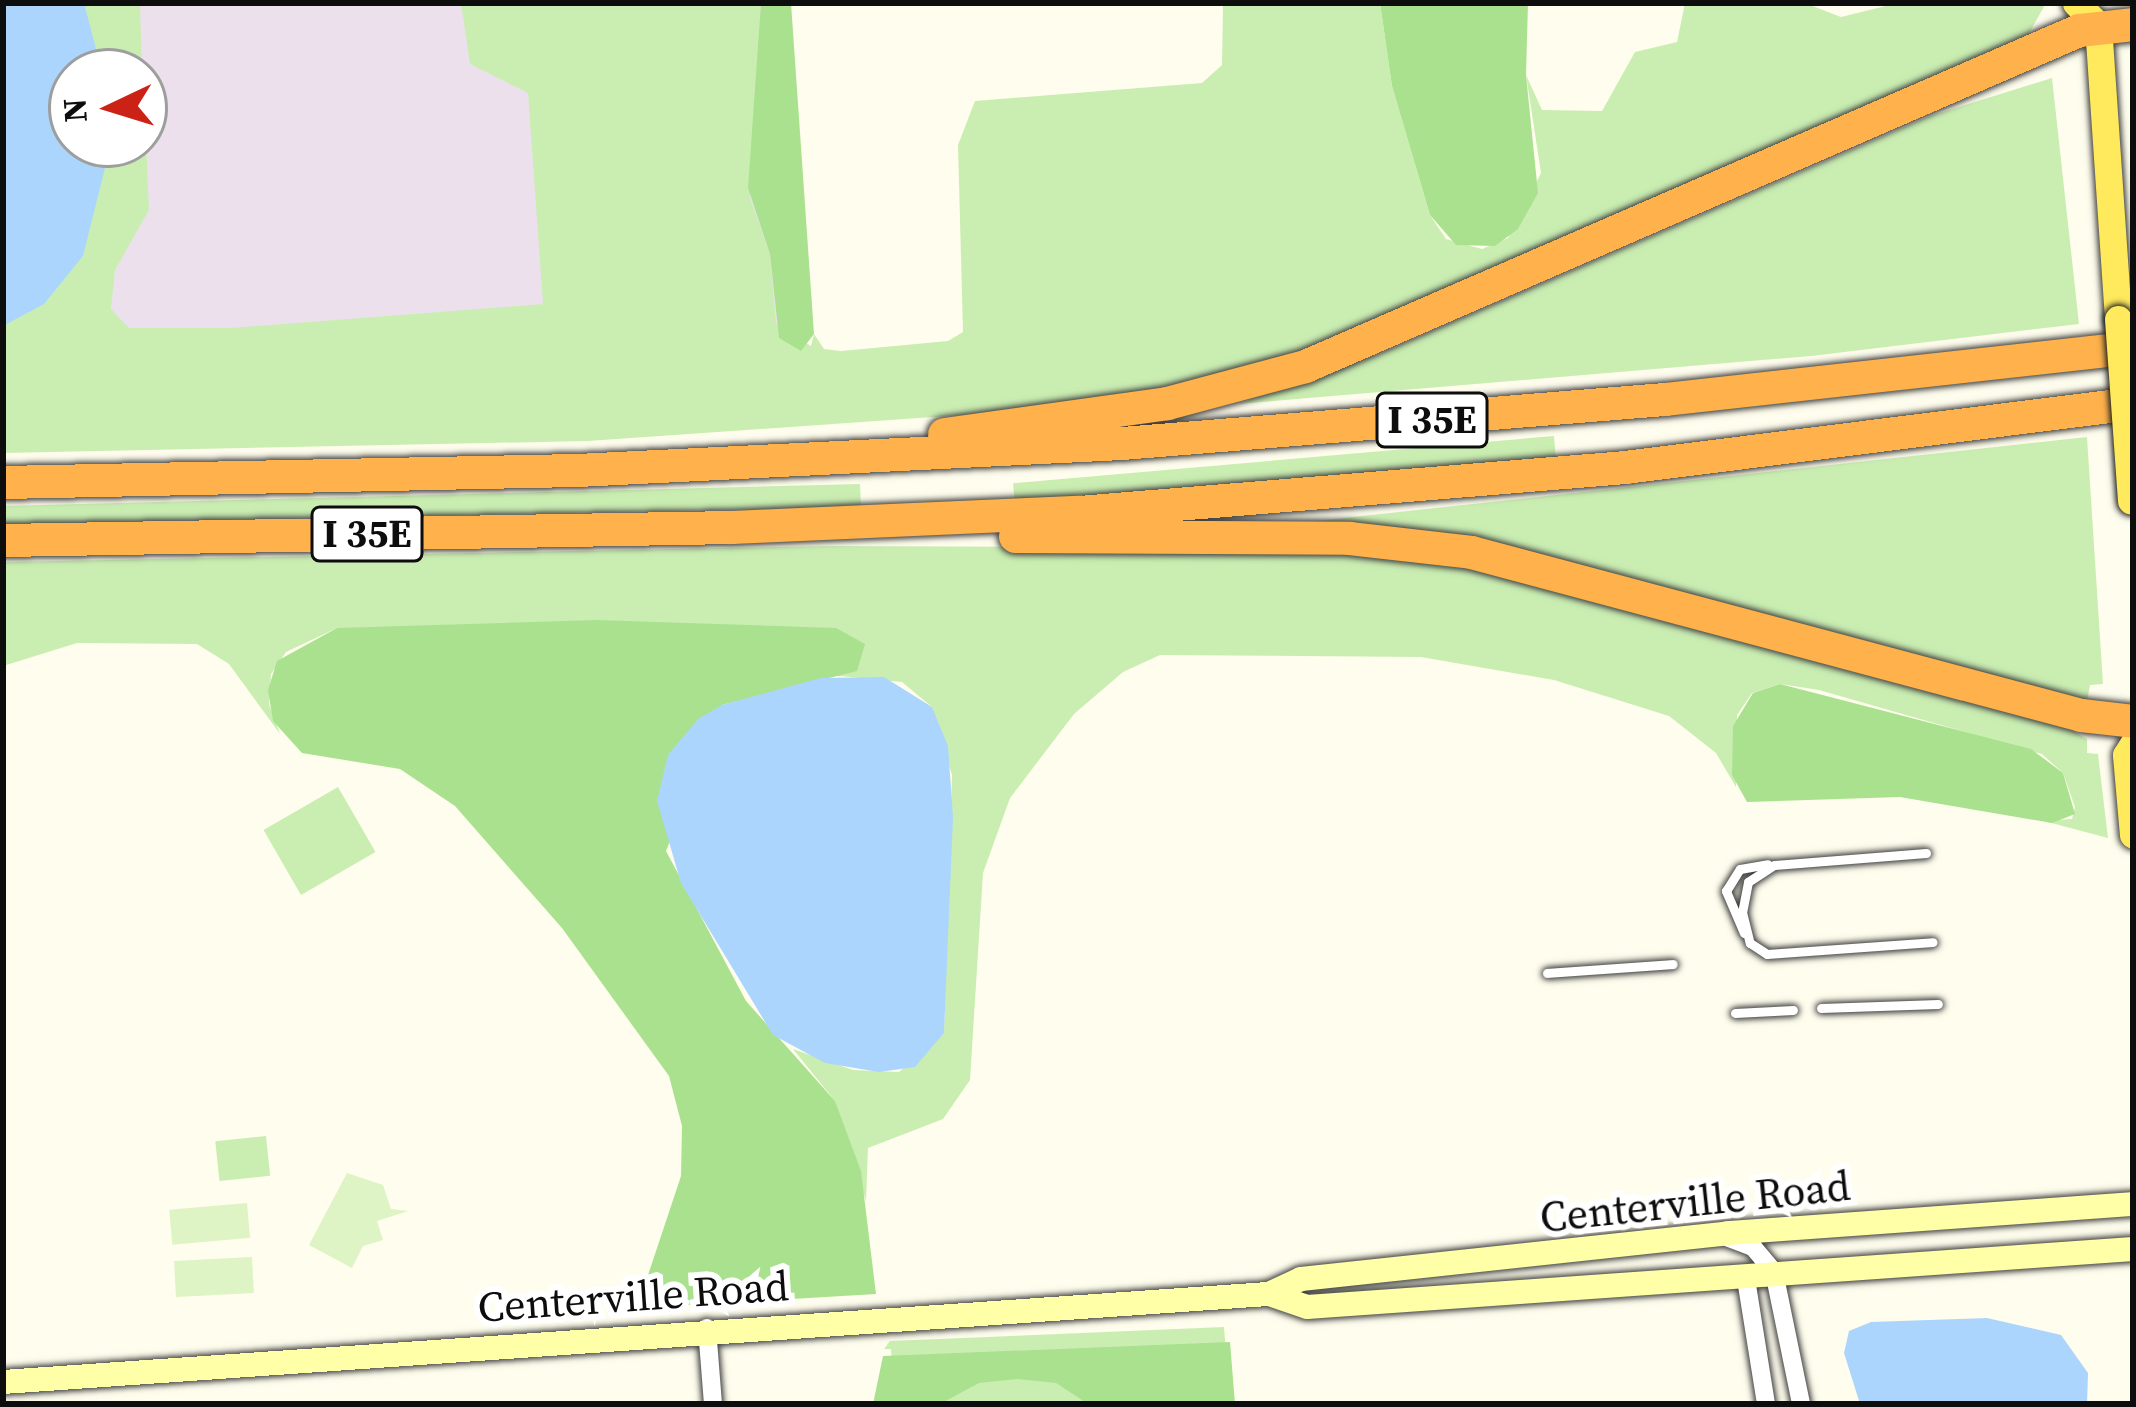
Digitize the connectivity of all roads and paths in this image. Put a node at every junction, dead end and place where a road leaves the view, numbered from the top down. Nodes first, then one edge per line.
1 (2097, 10) edge
2 (2133, 24) edge
3 (2133, 347) edge
4 (2133, 403) edge
5 (728, 464) junction
6 (3, 482) edge
7 (2132, 513) edge
8 (731, 527) junction
9 (3, 540) edge
10 (2133, 721) edge
11 (2133, 744) edge
12 (2133, 835) edge
13 (1926, 853) dead end
14 (1933, 942) dead end
15 (1673, 964) dead end
16 (1547, 973) dead end
17 (1938, 1004) dead end
18 (1820, 1008) dead end
19 (1792, 1010) dead end
20 (1735, 1013) dead end
21 (2133, 1204) edge
22 (1712, 1235) junction
23 (2133, 1249) edge
24 (1775, 1277) junction
25 (1746, 1279) junction
26 (1269, 1294) junction
27 (707, 1328) junction
28 (3, 1382) edge
29 (712, 1404) edge
30 (1766, 1404) edge
31 (1801, 1404) edge

1 - 2 highway
1 - 5 highway
1 - 7 main road, bridge
3 - 5 highway, I 35E
4 - 8 highway, I 35E
5 - 6 highway, I 35E
8 - 9 highway, I 35E
8 - 10 highway
11 - 12 main road
13 - 14 lane
15 - 16 lane
17 - 18 lane
19 - 20 lane
21 - 22 main road, Centerville Road
22 - 24 street
22 - 26 main road, Centerville Road
23 - 24 main road, Centerville Road
24 - 25 main road, Centerville Road
24 - 31 street
25 - 26 main road, Centerville Road
25 - 30 street
26 - 27 main road, Centerville Road
27 - 28 main road, Centerville Road
27 - 29 street

